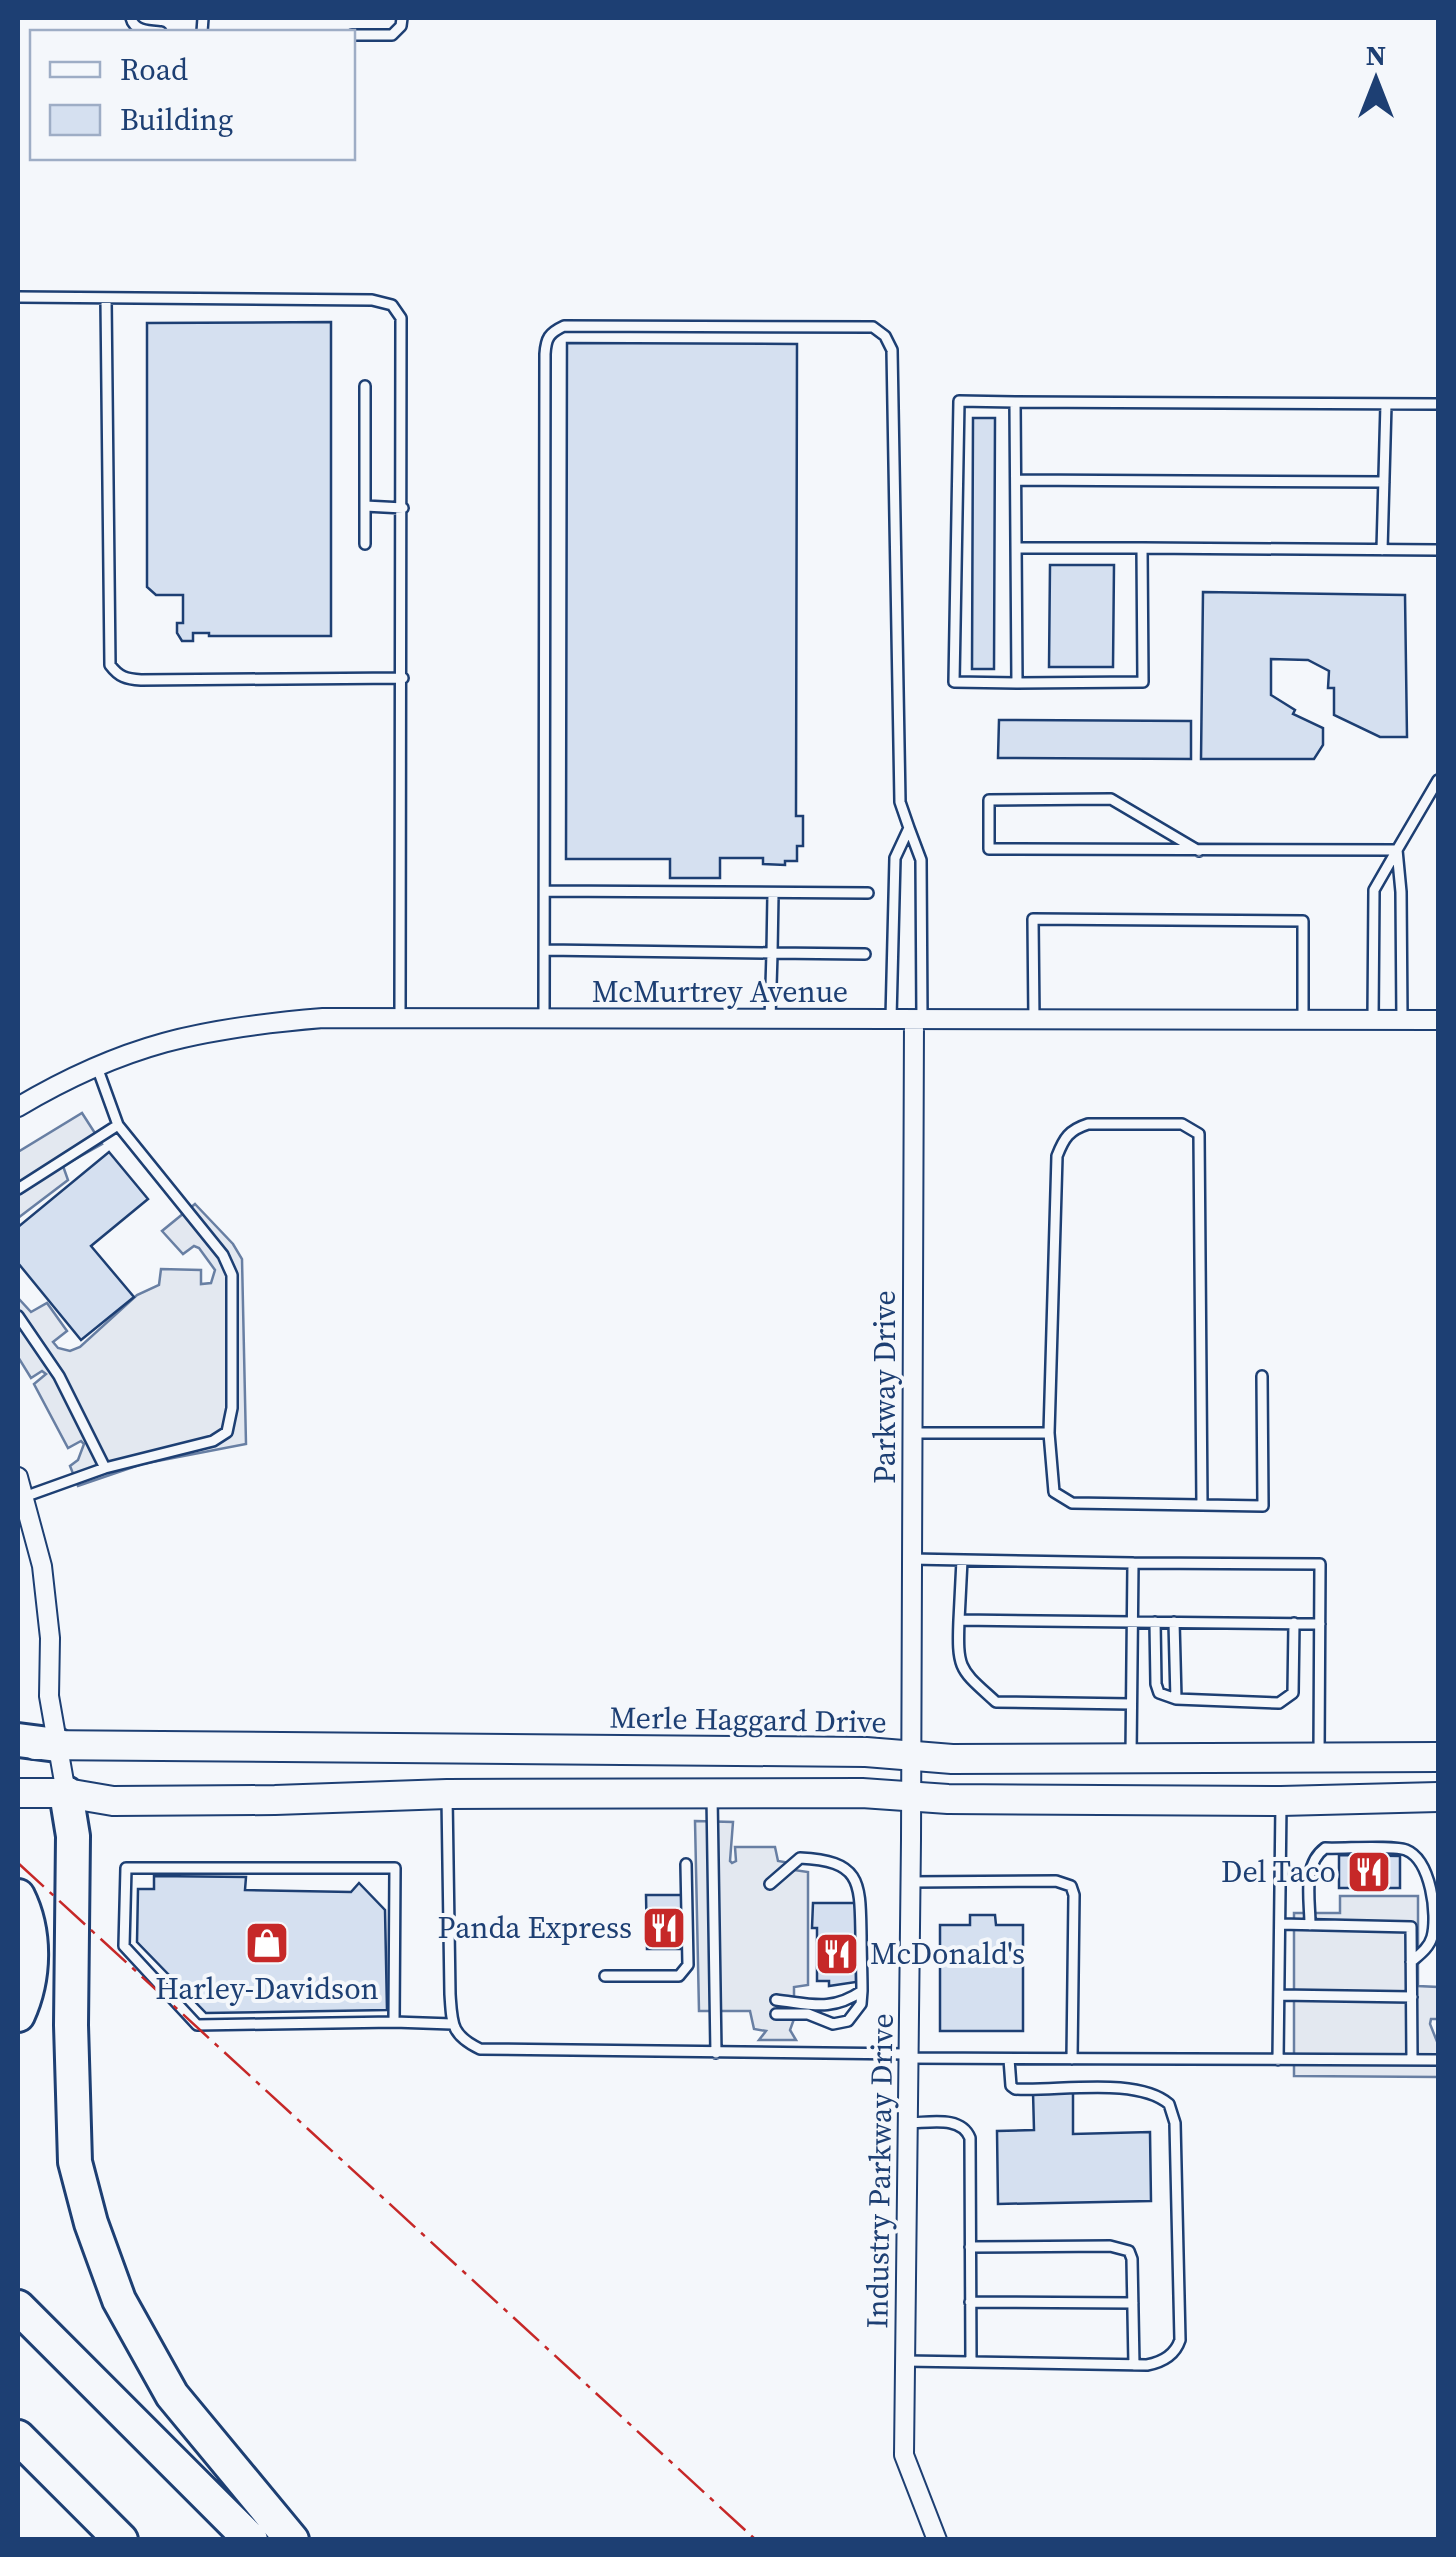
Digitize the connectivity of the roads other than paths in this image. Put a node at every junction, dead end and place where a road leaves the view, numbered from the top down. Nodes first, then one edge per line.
1 (131, 18) edge
2 (402, 18) edge
3 (152, 30) edge
4 (355, 35) edge
5 (18, 297) edge
6 (106, 298) junction
7 (365, 386) dead end
8 (1015, 402) junction
9 (1386, 404) junction
10 (1438, 404) edge
11 (1016, 480) junction
12 (1384, 482) junction
13 (365, 506) junction
14 (403, 508) junction
15 (365, 544) dead end
16 (1016, 548) junction
17 (1142, 548) junction
18 (1382, 550) junction
19 (1438, 550) edge
20 (403, 678) junction
21 (1017, 683) junction
22 (1438, 780) edge
23 (909, 828) junction
24 (1199, 850) junction
25 (1397, 850) junction
26 (545, 890) junction
27 (868, 893) dead end
28 (773, 894) junction
29 (545, 950) junction
30 (772, 952) junction
31 (865, 954) dead end
32 (400, 1018) junction
33 (544, 1018) junction
34 (770, 1019) junction
35 (891, 1020) junction
36 (918, 1020) junction
37 (1302, 1020) junction
38 (1373, 1020) junction
39 (1402, 1020) junction
40 (1438, 1020) edge
41 (1034, 1021) junction
42 (97, 1066) junction
43 (18, 1107) edge
44 (118, 1126) junction
45 (18, 1189) edge
46 (18, 1316) edge
47 (1262, 1376) dead end
48 (912, 1433) junction
49 (1049, 1433) junction
50 (105, 1468) junction
51 (18, 1478) edge
52 (24, 1497) junction
53 (1202, 1506) junction
54 (911, 1559) junction
55 (962, 1560) junction
56 (1133, 1564) junction
57 (959, 1620) junction
58 (1131, 1622) junction
59 (1155, 1622) junction
60 (1174, 1622) junction
61 (1294, 1624) junction
62 (1320, 1624) junction
63 (1176, 1699) junction
64 (1131, 1704) junction
65 (18, 1742) edge
66 (57, 1745) junction
67 (912, 1755) junction
68 (1438, 1757) edge
69 (1131, 1758) junction
70 (1319, 1758) junction
71 (18, 1793) edge
72 (66, 1793) junction
73 (712, 1793) junction
74 (448, 1794) junction
75 (1438, 1797) edge
76 (911, 1798) junction
77 (1281, 1801) junction
78 (686, 1864) dead end
79 (910, 1882) junction
80 (770, 1884) dead end
81 (18, 1896) edge
82 (1280, 1924) junction
83 (1310, 1924) junction
84 (1411, 1962) junction
85 (605, 1976) dead end
86 (862, 1991) junction
87 (1279, 1995) junction
88 (1412, 1997) junction
89 (776, 2000) dead end
90 (18, 2014) edge
91 (776, 2014) dead end
92 (394, 2022) junction
93 (452, 2024) junction
94 (716, 2053) junction
95 (908, 2056) junction
96 (1009, 2059) junction
97 (1072, 2059) junction
98 (1278, 2060) junction
99 (1412, 2060) junction
100 (1438, 2060) edge
101 (908, 2123) junction
102 (970, 2247) junction
103 (970, 2302) junction
104 (1133, 2303) junction
105 (18, 2308) edge
106 (905, 2361) junction
107 (970, 2362) junction
108 (1134, 2365) junction
109 (25, 2449) edge
110 (121, 2540) edge
111 (252, 2540) edge
112 (292, 2540) edge
113 (937, 2540) edge

1 - 3 lane
2 - 4 lane
5 - 6 lane
6 - 14 lane
6 - 20 lane
7 - 13 lane
8 - 9 lane
8 - 11 lane
8 - 21 lane
9 - 10 lane
9 - 12 lane
11 - 12 lane
11 - 16 lane
12 - 18 lane
13 - 14 lane
13 - 15 lane
14 - 20 lane
16 - 17 lane
16 - 21 lane
17 - 18 lane
17 - 21 lane
18 - 19 lane
20 - 32 lane
22 - 25 lane
23 - 26 lane
23 - 35 lane
23 - 36 lane
24 - 24 lane
24 - 25 lane
25 - 38 lane
25 - 39 lane
26 - 28 lane
26 - 29 lane
27 - 28 lane
28 - 30 lane
29 - 30 lane
29 - 33 lane
30 - 31 lane
30 - 34 lane
32 - 33 street, McMurtrey Avenue
32 - 42 street, McMurtrey Avenue
33 - 34 street, McMurtrey Avenue
34 - 35 street, McMurtrey Avenue
35 - 36 street, McMurtrey Avenue
36 - 41 street, McMurtrey Avenue
36 - 48 street, Parkway Drive
37 - 38 street, McMurtrey Avenue
37 - 41 street, McMurtrey Avenue
37 - 41 lane
38 - 39 street, McMurtrey Avenue
39 - 40 street, McMurtrey Avenue
42 - 43 street, McMurtrey Avenue
42 - 44 lane
44 - 45 lane
44 - 50 lane
46 - 50 lane
47 - 53 lane
48 - 49 lane
48 - 54 street, Parkway Drive
49 - 53 lane
49 - 53 lane
50 - 52 lane
51 - 52 street
52 - 66 street
54 - 55 lane
54 - 67 street, Parkway Drive
55 - 56 lane
55 - 57 lane
56 - 58 lane
56 - 62 lane
57 - 58 lane
57 - 64 lane
58 - 59 lane
58 - 64 lane
59 - 60 lane
59 - 63 lane
60 - 61 lane
60 - 63 lane
61 - 62 lane
61 - 63 lane
62 - 70 lane
64 - 69 lane
65 - 66 highway
66 - 67 main road, Merle Haggard Drive
66 - 72 street
67 - 69 main road, Merle Haggard Drive
67 - 76 street, Parkway Drive
68 - 70 main road, Merle Haggard Drive
69 - 70 main road, Merle Haggard Drive
71 - 72 main road
72 - 74 main road
72 - 112 highway
73 - 74 main road
73 - 76 main road
73 - 94 lane
74 - 93 lane
75 - 77 main road
76 - 77 main road
76 - 79 street, Industry Parkway Drive
77 - 82 lane
78 - 85 lane
79 - 95 street, Industry Parkway Drive
79 - 97 lane
80 - 86 lane
81 - 90 highway
82 - 83 lane
82 - 87 lane
83 - 84 lane
83 - 84 lane
84 - 88 lane
86 - 89 lane
86 - 91 lane
87 - 88 lane
87 - 98 lane
88 - 99 lane
92 - 92 lane
92 - 93 lane
93 - 94 lane
94 - 95 lane
95 - 96 lane
95 - 101 street, Industry Parkway Drive
96 - 97 lane
96 - 108 lane
97 - 98 lane
98 - 99 lane
99 - 100 lane
101 - 102 lane
101 - 106 street, Industry Parkway Drive
102 - 103 lane
102 - 104 lane
103 - 104 lane
103 - 107 lane
104 - 108 lane
105 - 111 highway
106 - 107 lane
106 - 113 street, Industry Parkway Drive
107 - 108 lane
109 - 110 highway

